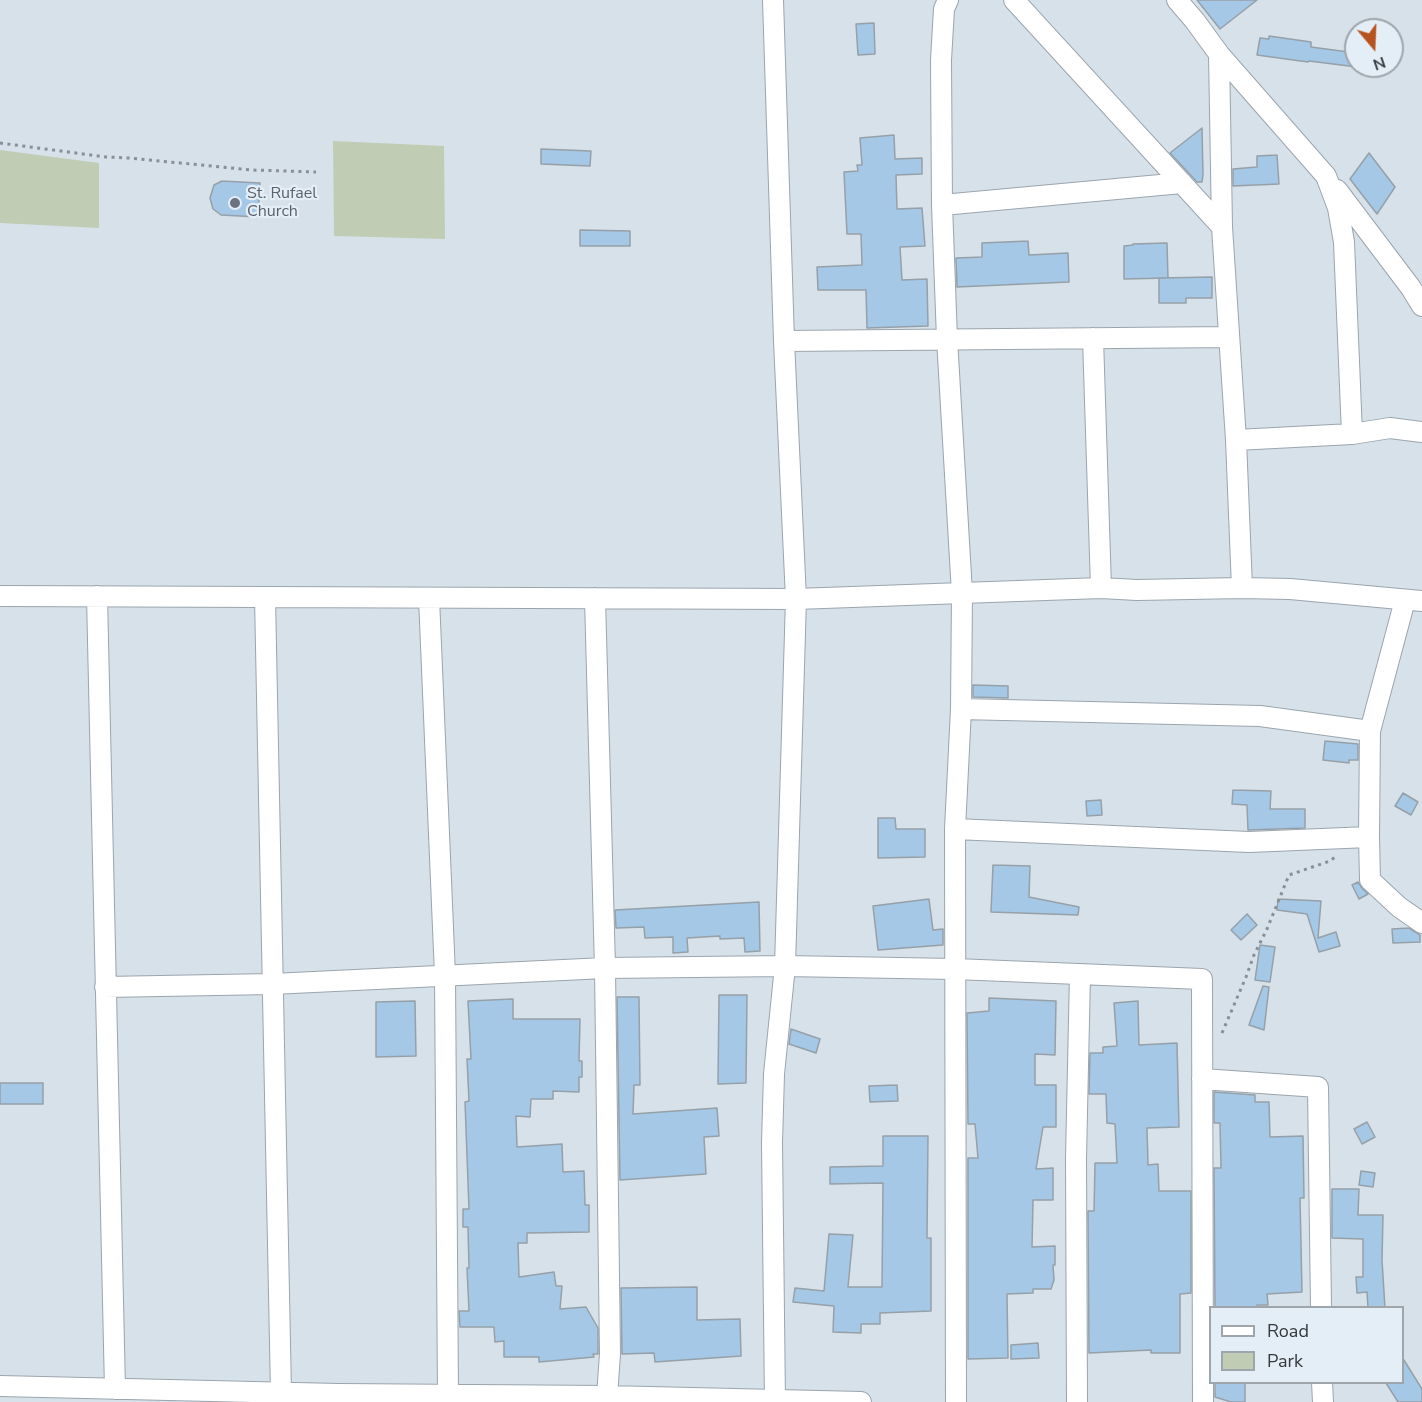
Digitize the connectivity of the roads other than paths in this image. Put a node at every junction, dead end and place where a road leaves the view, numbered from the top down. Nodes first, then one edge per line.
1 (773, 0) edge
2 (948, 0) edge
3 (1014, 0) edge
4 (1178, 0) edge
5 (1219, 54) junction
6 (1326, 176) junction
7 (1182, 183) junction
8 (942, 205) junction
9 (1222, 227) junction
10 (1422, 306) edge
11 (1229, 337) junction
12 (1093, 338) junction
13 (947, 339) junction
14 (784, 341) junction
15 (1422, 432) edge
16 (1352, 434) junction
17 (1236, 440) junction
18 (1101, 588) junction
19 (1242, 588) junction
20 (962, 593) junction
21 (0, 596) edge
22 (97, 596) junction
23 (266, 597) junction
24 (429, 598) junction
25 (595, 598) junction
26 (796, 599) junction
27 (1414, 600) edge
28 (961, 709) junction
29 (1370, 731) junction
30 (955, 829) junction
31 (1363, 838) junction
32 (1422, 923) edge
33 (785, 966) junction
34 (605, 968) junction
35 (955, 969) junction
36 (1080, 974) junction
37 (445, 975) junction
38 (272, 984) junction
39 (105, 987) junction
40 (1202, 1079) junction
41 (1321, 1306) edge
42 (1322, 1384) edge
43 (0, 1386) edge
44 (115, 1389) junction
45 (281, 1393) junction
46 (448, 1395) junction
47 (607, 1396) junction
48 (338, 1398) edge
49 (370, 1398) edge
50 (775, 1401) edge
51 (861, 1402) edge
52 (956, 1402) edge
53 (1077, 1402) edge
54 (1203, 1402) edge
55 (1323, 1402) edge

1 - 14 street
2 - 8 street
3 - 7 street
4 - 5 street
5 - 6 street
5 - 9 street
6 - 10 street
6 - 16 street
7 - 8 street
7 - 9 street
8 - 13 street
9 - 11 street
11 - 12 street
11 - 17 street
12 - 13 street
12 - 18 street
13 - 14 street
13 - 20 street
14 - 26 street
15 - 16 street
16 - 17 street
17 - 19 street
18 - 19 street
18 - 20 street
19 - 27 street
20 - 26 street
20 - 28 street
21 - 22 street
22 - 23 street
22 - 39 street
23 - 24 street
23 - 38 street
24 - 25 street
24 - 37 street
25 - 26 street
25 - 34 street
26 - 33 street
27 - 29 street
28 - 29 street
28 - 30 street
29 - 31 street
30 - 31 street
30 - 35 street
31 - 32 street
33 - 34 street
33 - 35 street
33 - 50 street
34 - 37 street
34 - 47 street
35 - 36 street
35 - 52 street
36 - 40 street
36 - 53 street
37 - 38 street
37 - 46 street
38 - 39 street
38 - 45 street
39 - 44 street
40 - 41 street
40 - 54 street
42 - 55 street
43 - 44 street
44 - 45 street
45 - 48 street
46 - 47 street
46 - 49 street
47 - 50 street
48 - 49 street
50 - 51 street

